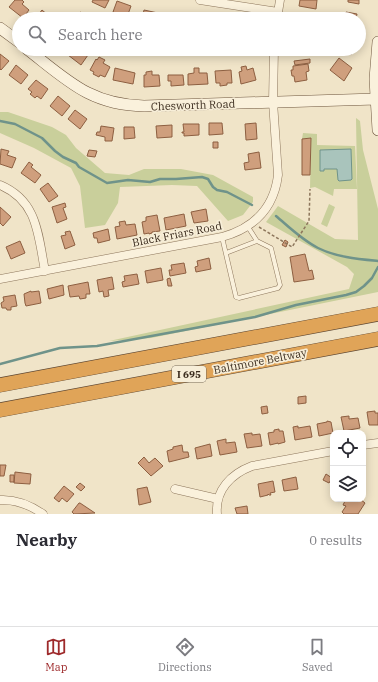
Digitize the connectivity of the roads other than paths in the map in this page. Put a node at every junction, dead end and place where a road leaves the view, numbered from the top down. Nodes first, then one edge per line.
1 (200, 0) edge
2 (280, 0) edge
3 (258, 12) edge
4 (278, 12) edge
5 (0, 28) edge
6 (12, 37) edge
7 (378, 42) edge
8 (36, 56) edge
9 (274, 56) edge
10 (376, 99) junction
11 (273, 102) junction
12 (378, 130) edge
13 (0, 184) edge
14 (250, 225) junction
15 (222, 237) junction
16 (257, 241) junction
17 (226, 253) junction
18 (45, 270) junction
19 (0, 279) edge
20 (378, 314) edge
21 (378, 338) edge
22 (0, 385) edge
23 (0, 410) edge
24 (378, 443) edge
25 (366, 445) edge
26 (330, 452) edge
27 (175, 489) dead end
28 (218, 499) junction
29 (0, 500) edge
30 (43, 514) edge
31 (217, 514) edge

1 - 3 street
2 - 4 street
5 - 6 street
7 - 10 street
8 - 11 street, Chesworth Road
9 - 11 street, Black Friars Road
10 - 11 street, Chesworth Road
10 - 12 street
11 - 14 street, Black Friars Road
13 - 18 street
14 - 15 street, Black Friars Road
14 - 16 lane
15 - 17 lane
15 - 18 street, Black Friars Road
16 - 17 lane
16 - 17 lane
18 - 19 street, Black Friars Road
20 - 22 highway, I 695
21 - 23 highway, Baltimore Beltway / I 695
24 - 25 street
26 - 28 street
27 - 28 street
28 - 31 street
29 - 30 street

